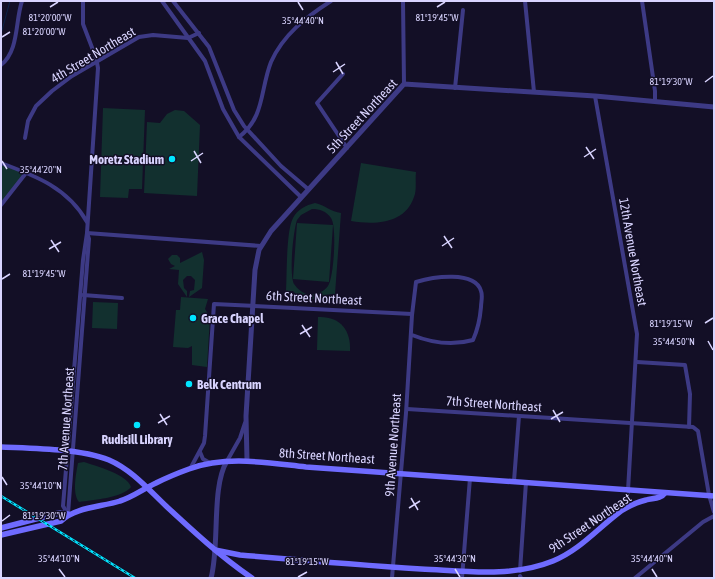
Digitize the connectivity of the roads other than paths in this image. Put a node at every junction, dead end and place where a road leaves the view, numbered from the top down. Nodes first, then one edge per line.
1 (22, 1) edge
2 (83, 1) edge
3 (162, 1) edge
4 (173, 1) edge
5 (331, 1) edge
6 (403, 1) edge
7 (525, 1) edge
8 (642, 1) edge
9 (463, 10) dead end
10 (199, 32) junction
11 (188, 38) junction
12 (98, 62) junction
13 (1, 65) edge
14 (343, 74) dead end
15 (404, 84) junction
16 (455, 88) junction
17 (534, 92) junction
18 (594, 96) junction
19 (655, 101) junction
20 (714, 107) edge
21 (247, 131) junction
22 (24, 138) dead end
23 (240, 138) junction
24 (347, 148) junction
25 (1, 164) edge
26 (26, 173) junction
27 (308, 189) junction
28 (301, 197) junction
29 (1, 205) edge
30 (88, 222) junction
31 (87, 233) junction
32 (261, 246) junction
33 (83, 295) junction
34 (122, 298) dead end
35 (252, 305) junction
36 (412, 314) junction
37 (412, 335) junction
38 (637, 362) junction
39 (407, 409) junction
40 (246, 416) junction
41 (518, 416) junction
42 (633, 423) junction
43 (689, 427) junction
44 (1, 447) edge
45 (71, 452) junction
46 (200, 452) junction
47 (247, 460) junction
48 (227, 461) junction
49 (211, 464) junction
50 (190, 469) junction
51 (402, 473) junction
52 (470, 478) junction
53 (514, 481) junction
54 (526, 481) junction
55 (148, 488) junction
56 (628, 488) junction
57 (665, 494) junction
58 (711, 496) edge
59 (627, 508) junction
60 (714, 512) edge
61 (68, 514) junction
62 (714, 516) edge
63 (1, 528) edge
64 (1, 535) edge
65 (215, 550) junction
66 (393, 567) junction
67 (462, 571) junction
68 (520, 575) edge
69 (211, 578) edge
70 (252, 578) edge
71 (392, 578) edge
72 (462, 578) edge
73 (635, 578) edge

1 - 13 street
2 - 12 street, 7th Avenue Northeast
3 - 11 street
4 - 10 street
5 - 21 street
6 - 15 street
7 - 17 street
8 - 19 street
9 - 16 street
10 - 11 street
10 - 21 street
11 - 12 street, 4th Street Northeast
11 - 23 street
12 - 22 street, 4th Street Northeast
12 - 30 street, 7th Avenue Northeast
14 - 24 street
15 - 16 street, 5th Street Northeast
15 - 24 street, 5th Street Northeast
16 - 17 street, 5th Street Northeast
17 - 18 street, 5th Street Northeast
18 - 19 street, 5th Street Northeast
18 - 38 street, 12th Avenue Northeast
19 - 20 street, 5th Street Northeast
21 - 23 street
21 - 27 street
23 - 28 street
24 - 27 street, 5th Street Northeast
25 - 26 street
26 - 29 street
26 - 30 street
27 - 28 street, 5th Street Northeast
28 - 32 street, 5th Street Northeast
30 - 31 street, 7th Avenue Northeast
31 - 32 street
31 - 33 street, 7th Avenue Northeast
32 - 35 street
33 - 34 street
33 - 45 street, 7th Avenue Northeast
35 - 36 street, 6th Street Northeast
35 - 40 street
35 - 46 street, 6th Street Northeast
36 - 37 street, 9th Avenue Northeast
36 - 37 street
37 - 39 street, 9th Avenue Northeast
38 - 42 street, 12th Avenue Northeast
38 - 43 street
39 - 41 street, 7th Street Northeast
39 - 51 street, 9th Avenue Northeast
40 - 47 street
40 - 48 street
41 - 42 street, 7th Street Northeast
41 - 53 street
42 - 43 street, 7th Street Northeast
42 - 56 street, 12th Avenue Northeast
43 - 58 street, 7th Street Northeast
44 - 45 main road
45 - 55 main road
45 - 61 street, 7th Avenue Northeast
46 - 49 street
46 - 50 street
47 - 48 main road, 8th Street Northeast
47 - 51 main road, 8th Street Northeast
48 - 49 main road, 8th Street Northeast
48 - 65 street
49 - 50 main road, 8th Street Northeast
50 - 55 main road, 8th Street Northeast
51 - 52 main road, 8th Street Northeast
51 - 66 street, 9th Avenue Northeast
52 - 53 main road, 8th Street Northeast
52 - 67 street
53 - 54 main road, 8th Street Northeast
54 - 56 main road, 8th Street Northeast
54 - 68 street
55 - 61 main road, 8th Street Northeast
55 - 65 main road
56 - 57 main road, 8th Street Northeast
56 - 59 street, 12th Avenue Northeast
57 - 58 main road
57 - 59 main road, 9th Street Northeast
58 - 60 street
59 - 68 main road, 9th Street Northeast
61 - 63 main road
61 - 64 main road
62 - 73 street
65 - 66 main road, 9th Street Northeast
65 - 69 street
65 - 70 main road
66 - 67 main road, 9th Street Northeast
66 - 71 street, 9th Avenue Northeast
67 - 68 main road, 9th Street Northeast
67 - 72 street

